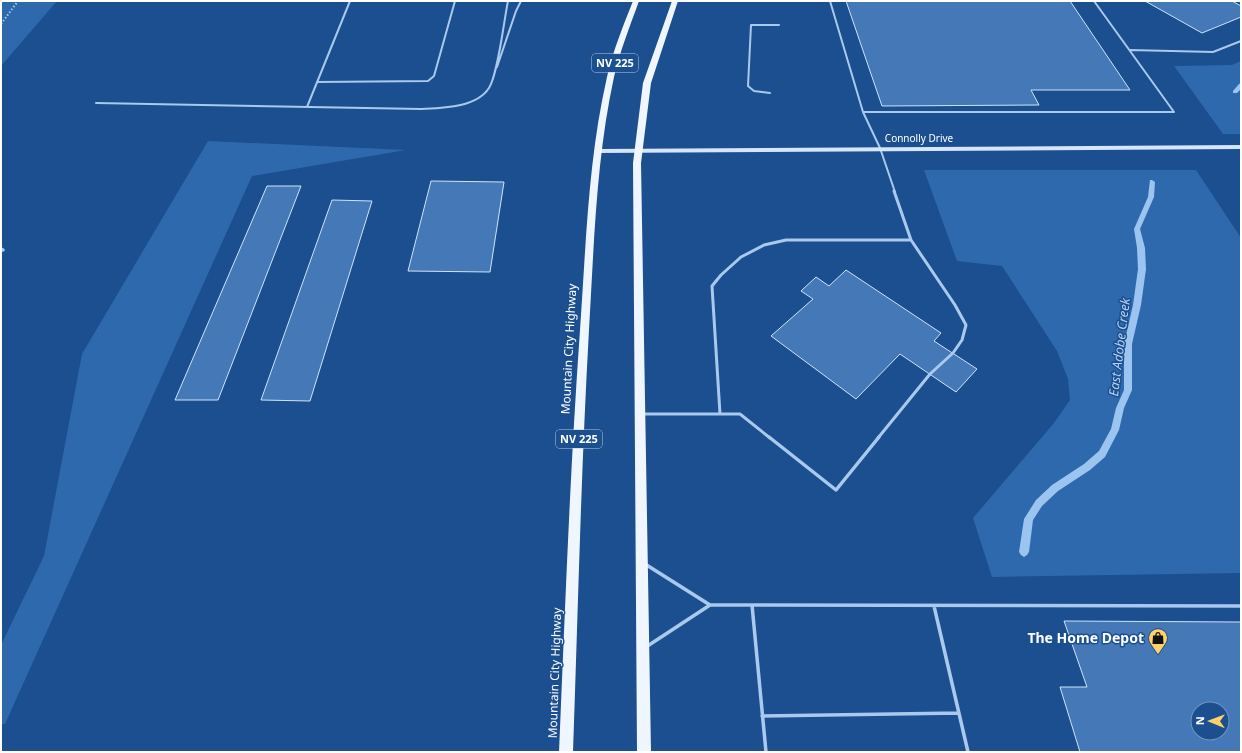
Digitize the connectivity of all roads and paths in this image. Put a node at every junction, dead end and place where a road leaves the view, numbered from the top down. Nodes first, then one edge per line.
1 (18, 1) edge
2 (350, 1) edge
3 (455, 1) edge
4 (508, 1) edge
5 (521, 1) edge
6 (636, 1) edge
7 (675, 1) edge
8 (830, 1) edge
9 (1094, 1) edge
10 (1, 24) edge
11 (779, 25) dead end
12 (1241, 41) edge
13 (1130, 50) junction
14 (494, 76) junction
15 (317, 82) junction
16 (770, 93) dead end
17 (96, 104) dead end
18 (307, 107) junction
19 (863, 112) junction
20 (1241, 147) edge
21 (880, 148) junction
22 (638, 150) junction
23 (597, 151) junction
24 (911, 240) junction
25 (639, 414) junction
26 (720, 414) junction
27 (641, 561) junction
28 (710, 605) junction
29 (752, 605) junction
30 (934, 606) junction
31 (1241, 606) edge
32 (643, 650) junction
33 (959, 713) junction
34 (762, 716) junction
35 (566, 752) edge
36 (644, 752) edge
37 (766, 752) edge
38 (968, 752) edge

1 - 10 path
2 - 15 lane
3 - 15 lane
4 - 14 lane
5 - 14 lane
6 - 23 main road, Mountain City Highway / NV 225
7 - 22 main road, NV 225
8 - 19 lane
9 - 13 lane
11 - 16 lane
12 - 13 lane
13 - 19 lane
14 - 18 lane
15 - 18 lane
17 - 18 lane
19 - 21 lane
20 - 21 street, Connolly Drive
21 - 22 street, Connolly Drive
21 - 24 lane
22 - 23 street, Connolly Drive
22 - 25 main road, NV 225
23 - 35 main road, Mountain City Highway / NV 225
24 - 26 lane
24 - 26 lane
25 - 26 lane
25 - 27 main road, NV 225
27 - 28 lane
27 - 32 main road, NV 225
28 - 29 lane
28 - 32 lane
29 - 30 lane
29 - 34 lane
30 - 31 lane
30 - 33 lane
32 - 36 main road, NV 225
33 - 34 lane
33 - 38 lane
34 - 37 lane

